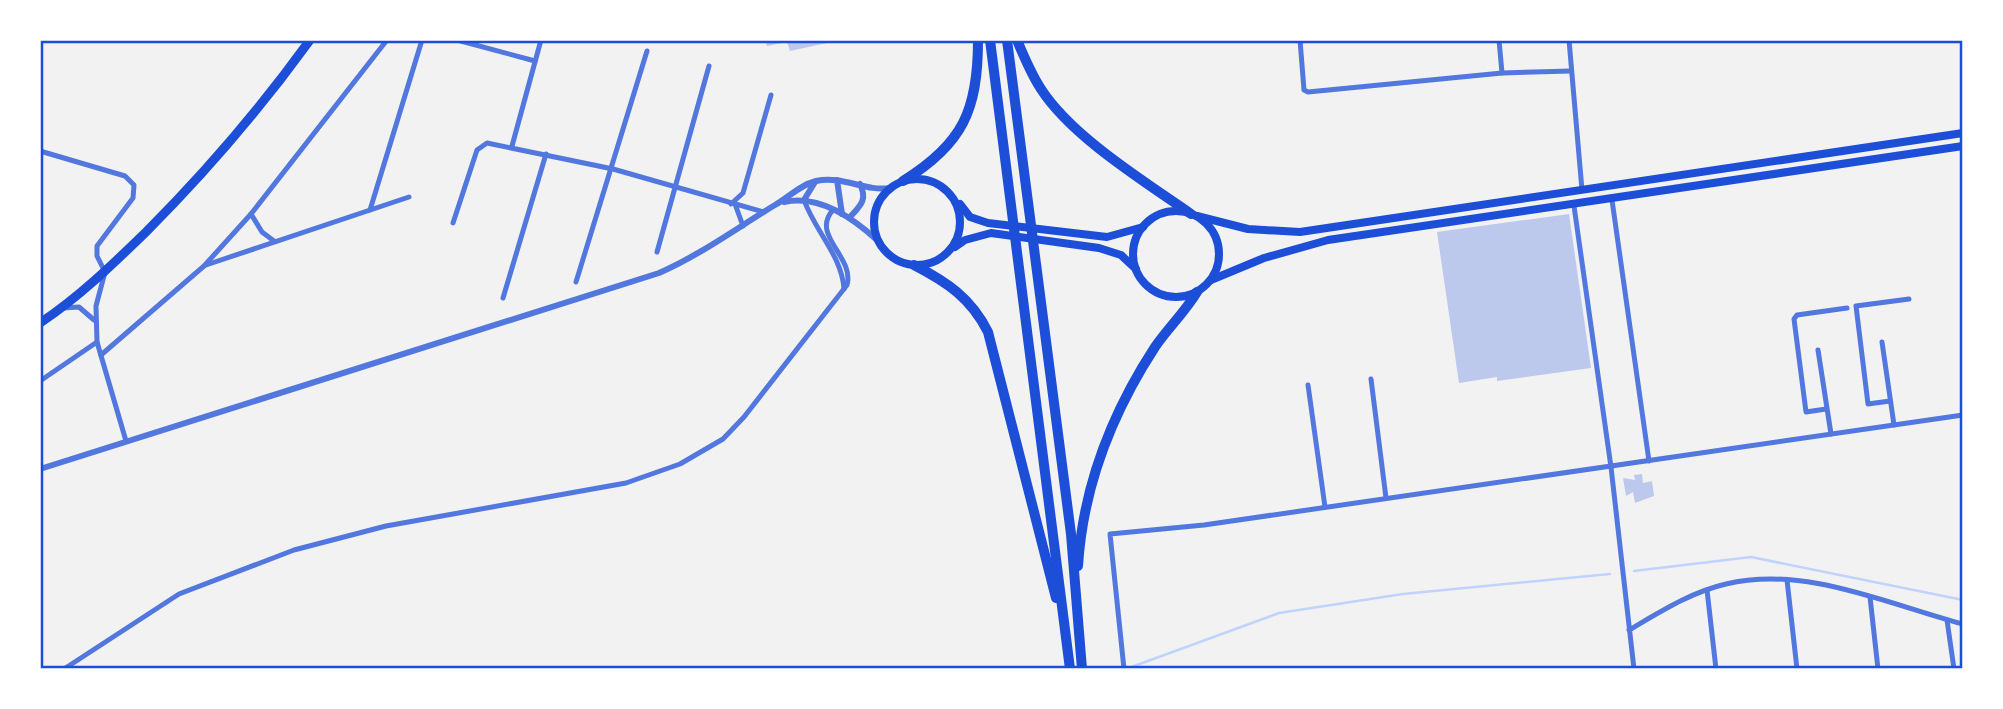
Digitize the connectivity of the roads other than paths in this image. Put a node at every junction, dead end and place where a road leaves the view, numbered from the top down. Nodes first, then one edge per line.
1 (310, 40) edge
2 (387, 40) edge
3 (422, 40) edge
4 (457, 40) edge
5 (541, 40) edge
6 (978, 40) edge
7 (990, 40) edge
8 (1007, 40) edge
9 (1017, 40) edge
10 (1300, 40) edge
11 (1499, 40) edge
12 (1569, 40) edge
13 (647, 51) dead end
14 (535, 61) junction
15 (709, 66) dead end
16 (1571, 71) junction
17 (1502, 73) junction
18 (771, 94) dead end
19 (1963, 133) edge
20 (512, 146) junction
21 (1963, 146) edge
22 (40, 151) edge
23 (545, 154) junction
24 (613, 169) junction
25 (837, 180) junction
26 (815, 181) junction
27 (903, 181) junction
28 (860, 184) junction
29 (677, 188) junction
30 (890, 188) junction
31 (1582, 190) junction
32 (952, 196) junction
33 (409, 197) dead end
34 (804, 200) junction
35 (1612, 200) junction
36 (779, 203) junction
37 (733, 204) junction
38 (1574, 206) junction
39 (370, 210) junction
40 (833, 210) junction
41 (764, 212) junction
42 (251, 214) junction
43 (842, 214) junction
44 (1194, 215) junction
45 (850, 217) junction
46 (453, 223) dead end
47 (743, 226) junction
48 (1143, 228) junction
49 (877, 240) junction
50 (274, 241) junction
51 (949, 251) junction
52 (657, 252) dead end
53 (914, 265) junction
54 (204, 266) junction
55 (1136, 269) junction
56 (105, 272) junction
57 (1211, 280) junction
58 (576, 282) dead end
59 (844, 289) junction
60 (1197, 292) junction
61 (503, 298) dead end
62 (1909, 299) dead end
63 (63, 308) junction
64 (1847, 308) dead end
65 (94, 321) junction
66 (40, 323) edge
67 (97, 342) junction
68 (1882, 342) dead end
69 (1818, 350) dead end
70 (101, 355) junction
71 (1371, 380) dead end
72 (40, 381) edge
73 (1308, 385) dead end
74 (1890, 401) junction
75 (1826, 409) junction
76 (1963, 415) edge
77 (1894, 425) junction
78 (1831, 434) junction
79 (126, 441) junction
80 (1649, 461) junction
81 (1611, 467) junction
82 (40, 469) edge
83 (1386, 498) junction
84 (1325, 508) junction
85 (1787, 580) junction
86 (1707, 590) junction
87 (1870, 597) junction
88 (1076, 609) junction
89 (1947, 620) junction
90 (1963, 624) edge
91 (1629, 630) junction
92 (1070, 668) edge
93 (64, 669) edge
94 (1082, 669) edge
95 (1124, 669) edge
96 (1634, 669) edge
97 (1716, 669) edge
98 (1797, 669) edge
99 (1878, 669) edge
100 (1954, 669) edge

1 - 56 highway
2 - 42 street
3 - 39 street
4 - 14 street
5 - 14 street
6 - 27 highway
7 - 92 highway
8 - 88 highway
9 - 44 highway
10 - 17 street
11 - 17 street
12 - 16 street
13 - 24 street
14 - 20 street
15 - 29 street
16 - 17 street
16 - 31 street
18 - 37 street
19 - 31 main road
20 - 23 street
20 - 46 street
21 - 35 main road
22 - 56 street
23 - 24 street
23 - 61 street
24 - 29 street
24 - 58 street
25 - 26 street
25 - 28 street
25 - 43 street
26 - 34 street
26 - 36 street
27 - 30 main road
27 - 32 main road
28 - 30 street
28 - 45 street
29 - 37 street
29 - 52 street
30 - 49 main road
31 - 44 main road
32 - 48 main road
32 - 51 main road
33 - 39 street
34 - 36 street
34 - 40 street
34 - 59 street
35 - 38 main road
35 - 80 street
36 - 41 street
37 - 41 street
37 - 47 street
38 - 57 main road
38 - 81 street
39 - 50 street
40 - 43 street
40 - 59 street
41 - 47 street
42 - 50 street
42 - 54 street
43 - 45 street
44 - 48 main road
44 - 57 main road
45 - 49 street
47 - 79 street
48 - 55 main road
49 - 53 main road
50 - 54 street
51 - 53 main road
51 - 55 main road
53 - 92 highway
54 - 70 street
55 - 60 main road
56 - 63 highway
56 - 65 street
57 - 60 main road
59 - 93 street
60 - 88 highway
62 - 74 street
63 - 65 street
63 - 66 highway
64 - 75 street
65 - 67 street
67 - 70 street
67 - 72 street
68 - 74 street
69 - 75 street
70 - 79 street
71 - 83 street
73 - 84 street
74 - 77 street
75 - 78 street
76 - 77 street
77 - 78 street
78 - 80 street
79 - 82 street
80 - 81 street
81 - 83 street
81 - 91 street
83 - 84 street
84 - 95 street
85 - 86 street
85 - 87 street
85 - 98 street
86 - 91 street
86 - 97 street
87 - 89 street
87 - 99 street
88 - 94 highway
89 - 90 street
89 - 100 street
91 - 96 street

